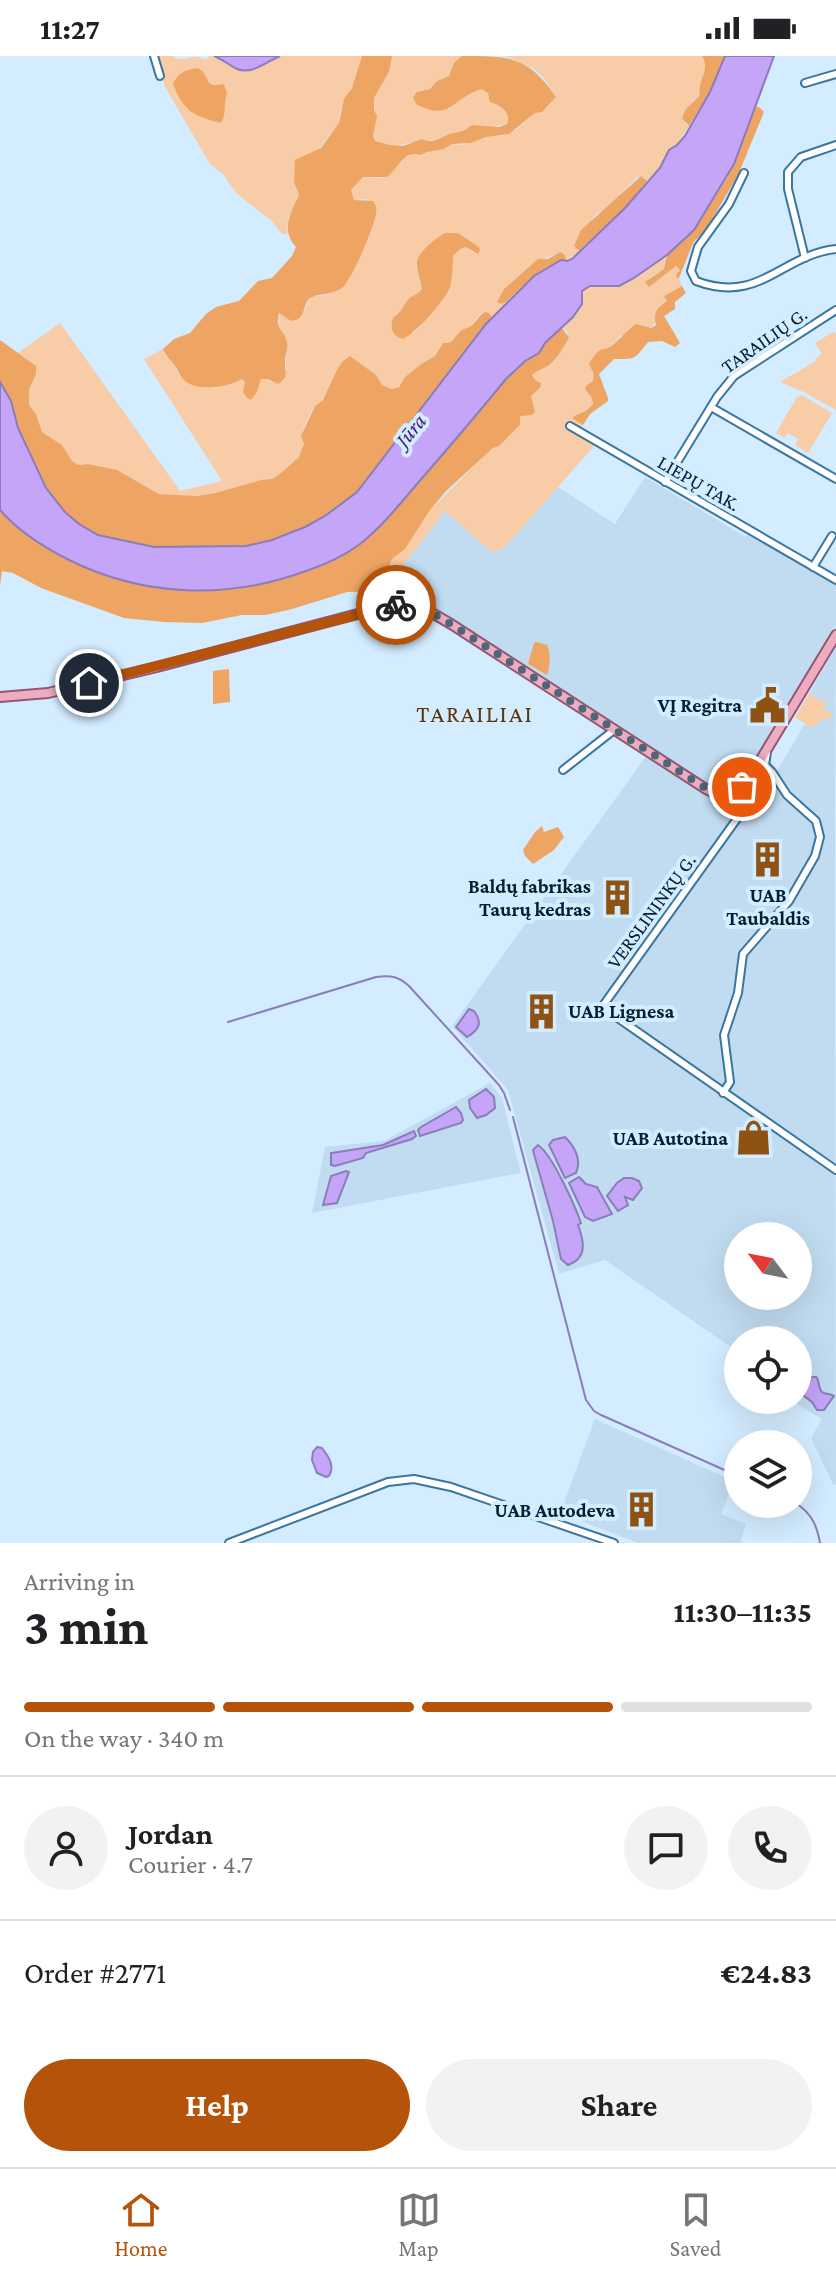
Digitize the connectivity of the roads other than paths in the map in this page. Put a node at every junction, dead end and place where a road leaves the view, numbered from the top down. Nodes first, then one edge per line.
1 (154, 56) edge
2 (836, 74) edge
3 (160, 76) dead end
4 (805, 83) dead end
5 (836, 145) edge
6 (744, 173) dead end
7 (836, 249) edge
8 (805, 258) junction
9 (836, 310) edge
10 (711, 407) junction
11 (570, 426) dead end
12 (836, 479) edge
13 (665, 482) junction
14 (832, 536) dead end
15 (813, 567) junction
16 (836, 580) edge
17 (836, 635) edge
18 (0, 697) edge
19 (614, 730) junction
20 (767, 752) junction
21 (765, 765) junction
22 (563, 770) dead end
23 (723, 1093) junction
24 (836, 1170) edge
25 (229, 1543) edge
26 (614, 1543) edge

1 - 3 street
2 - 4 street
5 - 8 street
6 - 8 street
7 - 8 street
9 - 10 street, TARAILIŲ G.
10 - 12 street
10 - 13 street, TARAILIŲ G.
11 - 13 street, LIEPŲ TAK.
13 - 15 street, LIEPŲ TAK.
14 - 15 street
15 - 16 street, LIEPŲ TAK.
17 - 20 main road
18 - 19 main road
19 - 20 main road
19 - 22 street
20 - 21 street, VERSLININKŲ G.
21 - 23 street
21 - 23 street, VERSLININKŲ G.
23 - 24 street, VERSLININKŲ G.
25 - 26 street

